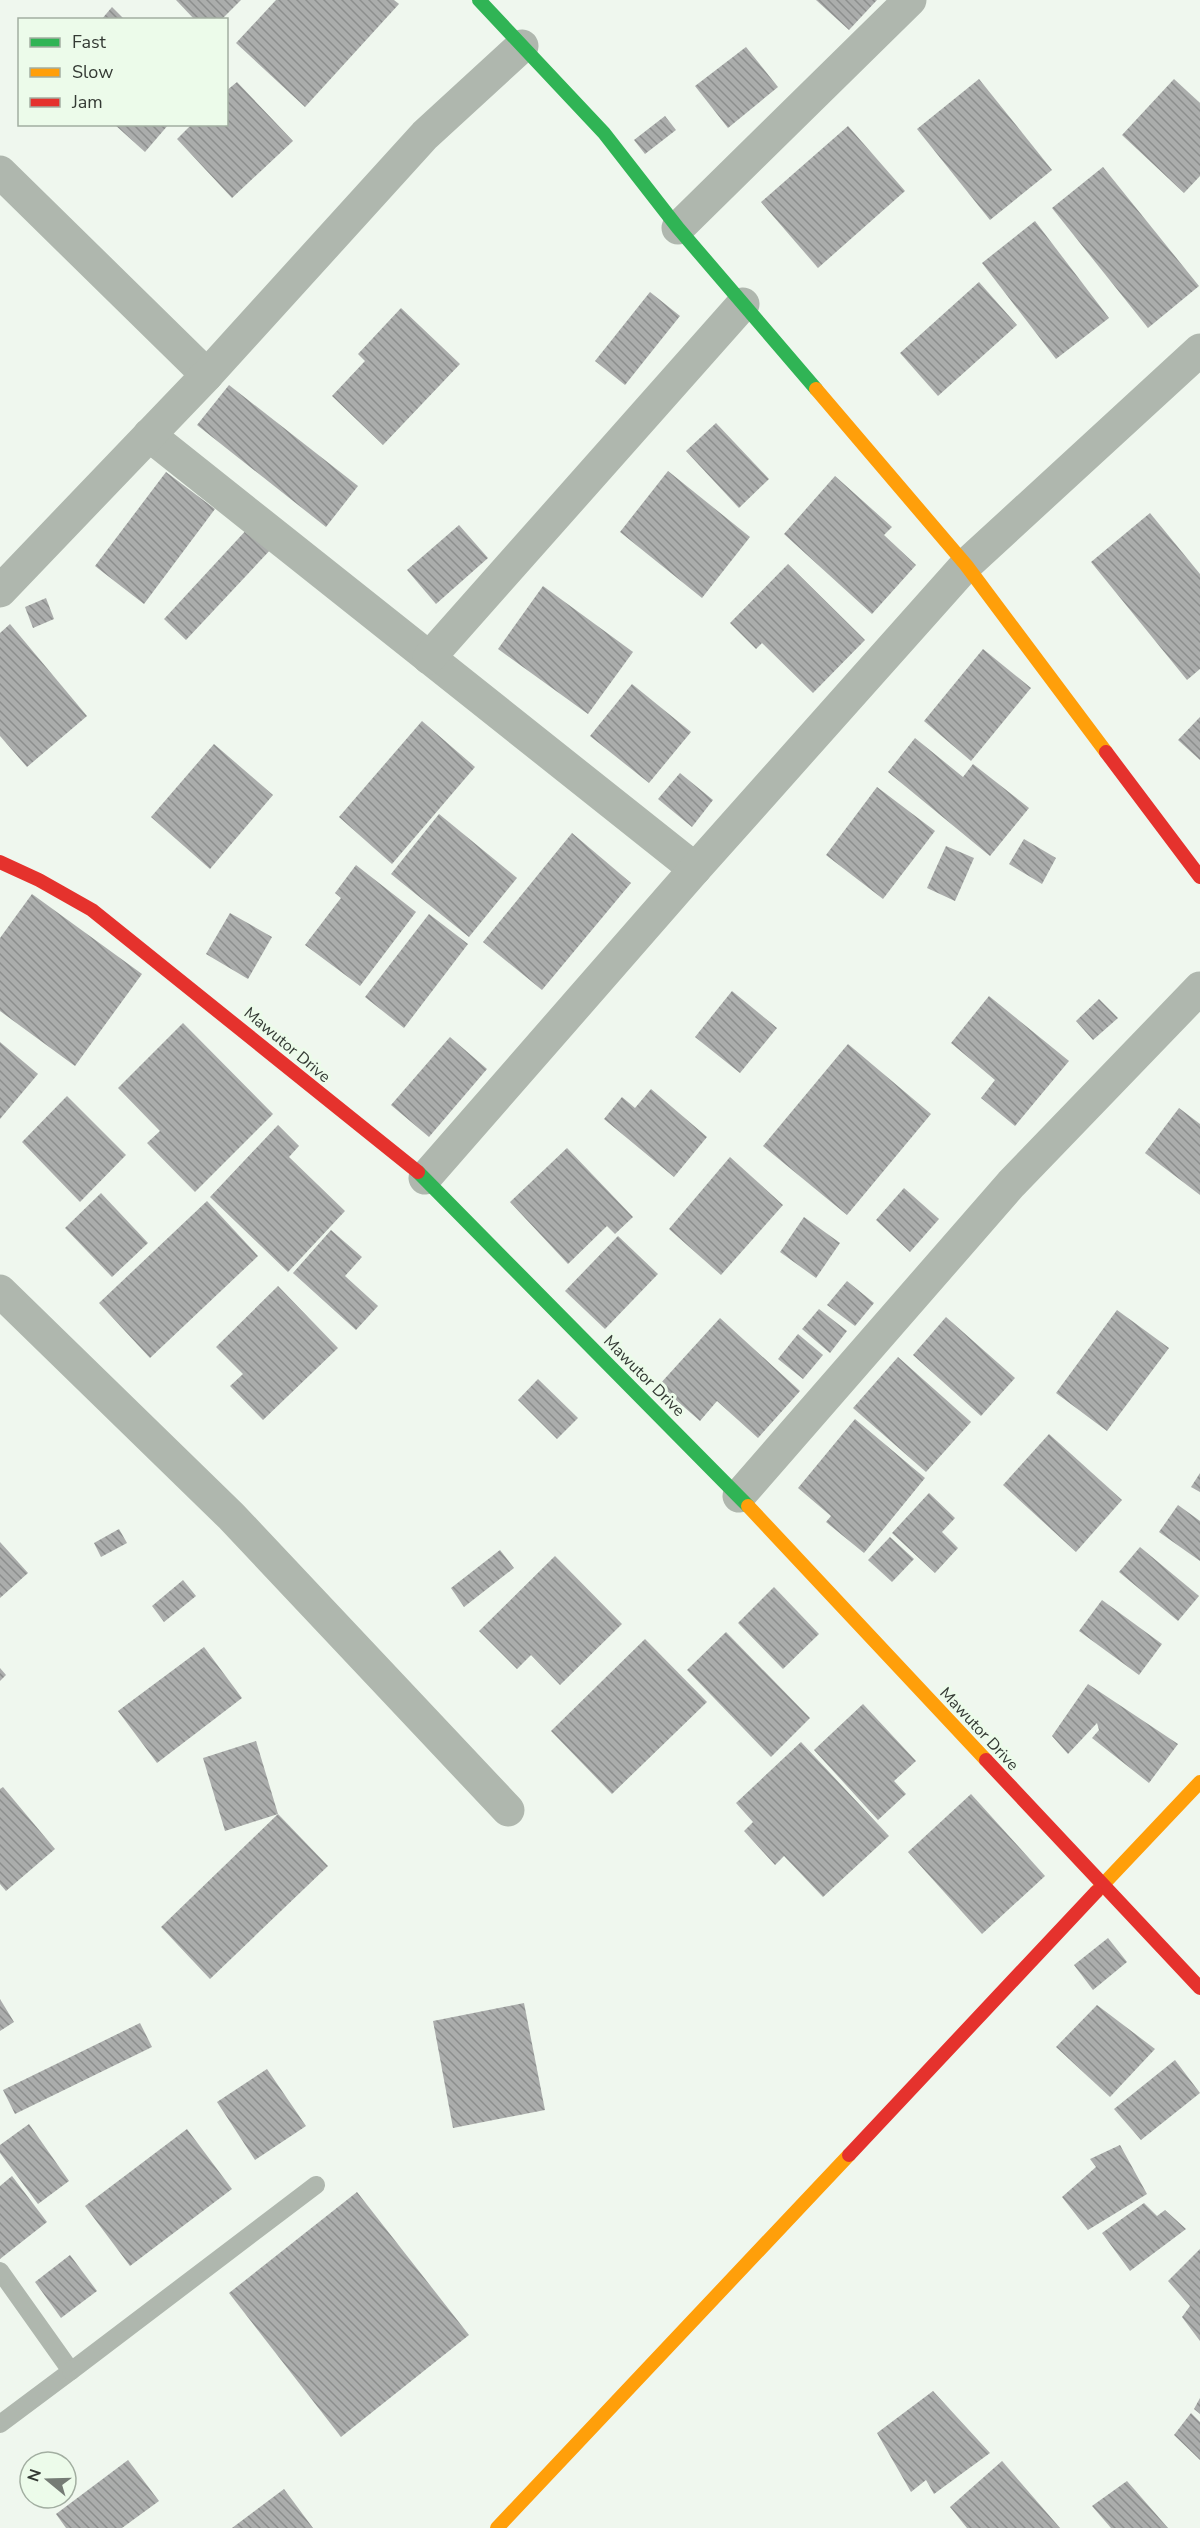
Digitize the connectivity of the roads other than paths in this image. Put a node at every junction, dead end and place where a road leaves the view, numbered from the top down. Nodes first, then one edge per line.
1 (479, 0) edge
2 (910, 0) edge
3 (522, 46) junction
4 (0, 172) edge
5 (678, 228) junction
6 (743, 304) junction
7 (1200, 350) edge
8 (207, 375) junction
9 (149, 435) junction
10 (966, 565) junction
11 (0, 591) edge
12 (429, 658) junction
13 (0, 862) edge
14 (695, 869) junction
15 (1200, 877) edge
16 (1200, 988) edge
17 (425, 1178) junction
18 (0, 1291) edge
19 (739, 1496) junction
20 (1200, 1782) edge
21 (508, 1810) dead end
22 (1103, 1886) junction
23 (1200, 1988) edge
24 (316, 2186) dead end
25 (0, 2271) edge
26 (71, 2371) junction
27 (0, 2424) edge
28 (497, 2528) edge

1 - 3 street
2 - 5 street
3 - 5 street
3 - 8 street
4 - 8 street
5 - 6 street
6 - 10 street
6 - 12 street
7 - 10 street
8 - 9 street
9 - 11 street
9 - 12 street
10 - 14 street
10 - 15 street
12 - 14 street
13 - 17 street, Mawutor Drive
14 - 17 street
16 - 19 street
17 - 19 street, Mawutor Drive
18 - 21 street
19 - 22 street, Mawutor Drive
20 - 22 street
22 - 23 street, Mawutor Drive
22 - 28 street
24 - 26 lane
25 - 26 lane
26 - 27 lane

